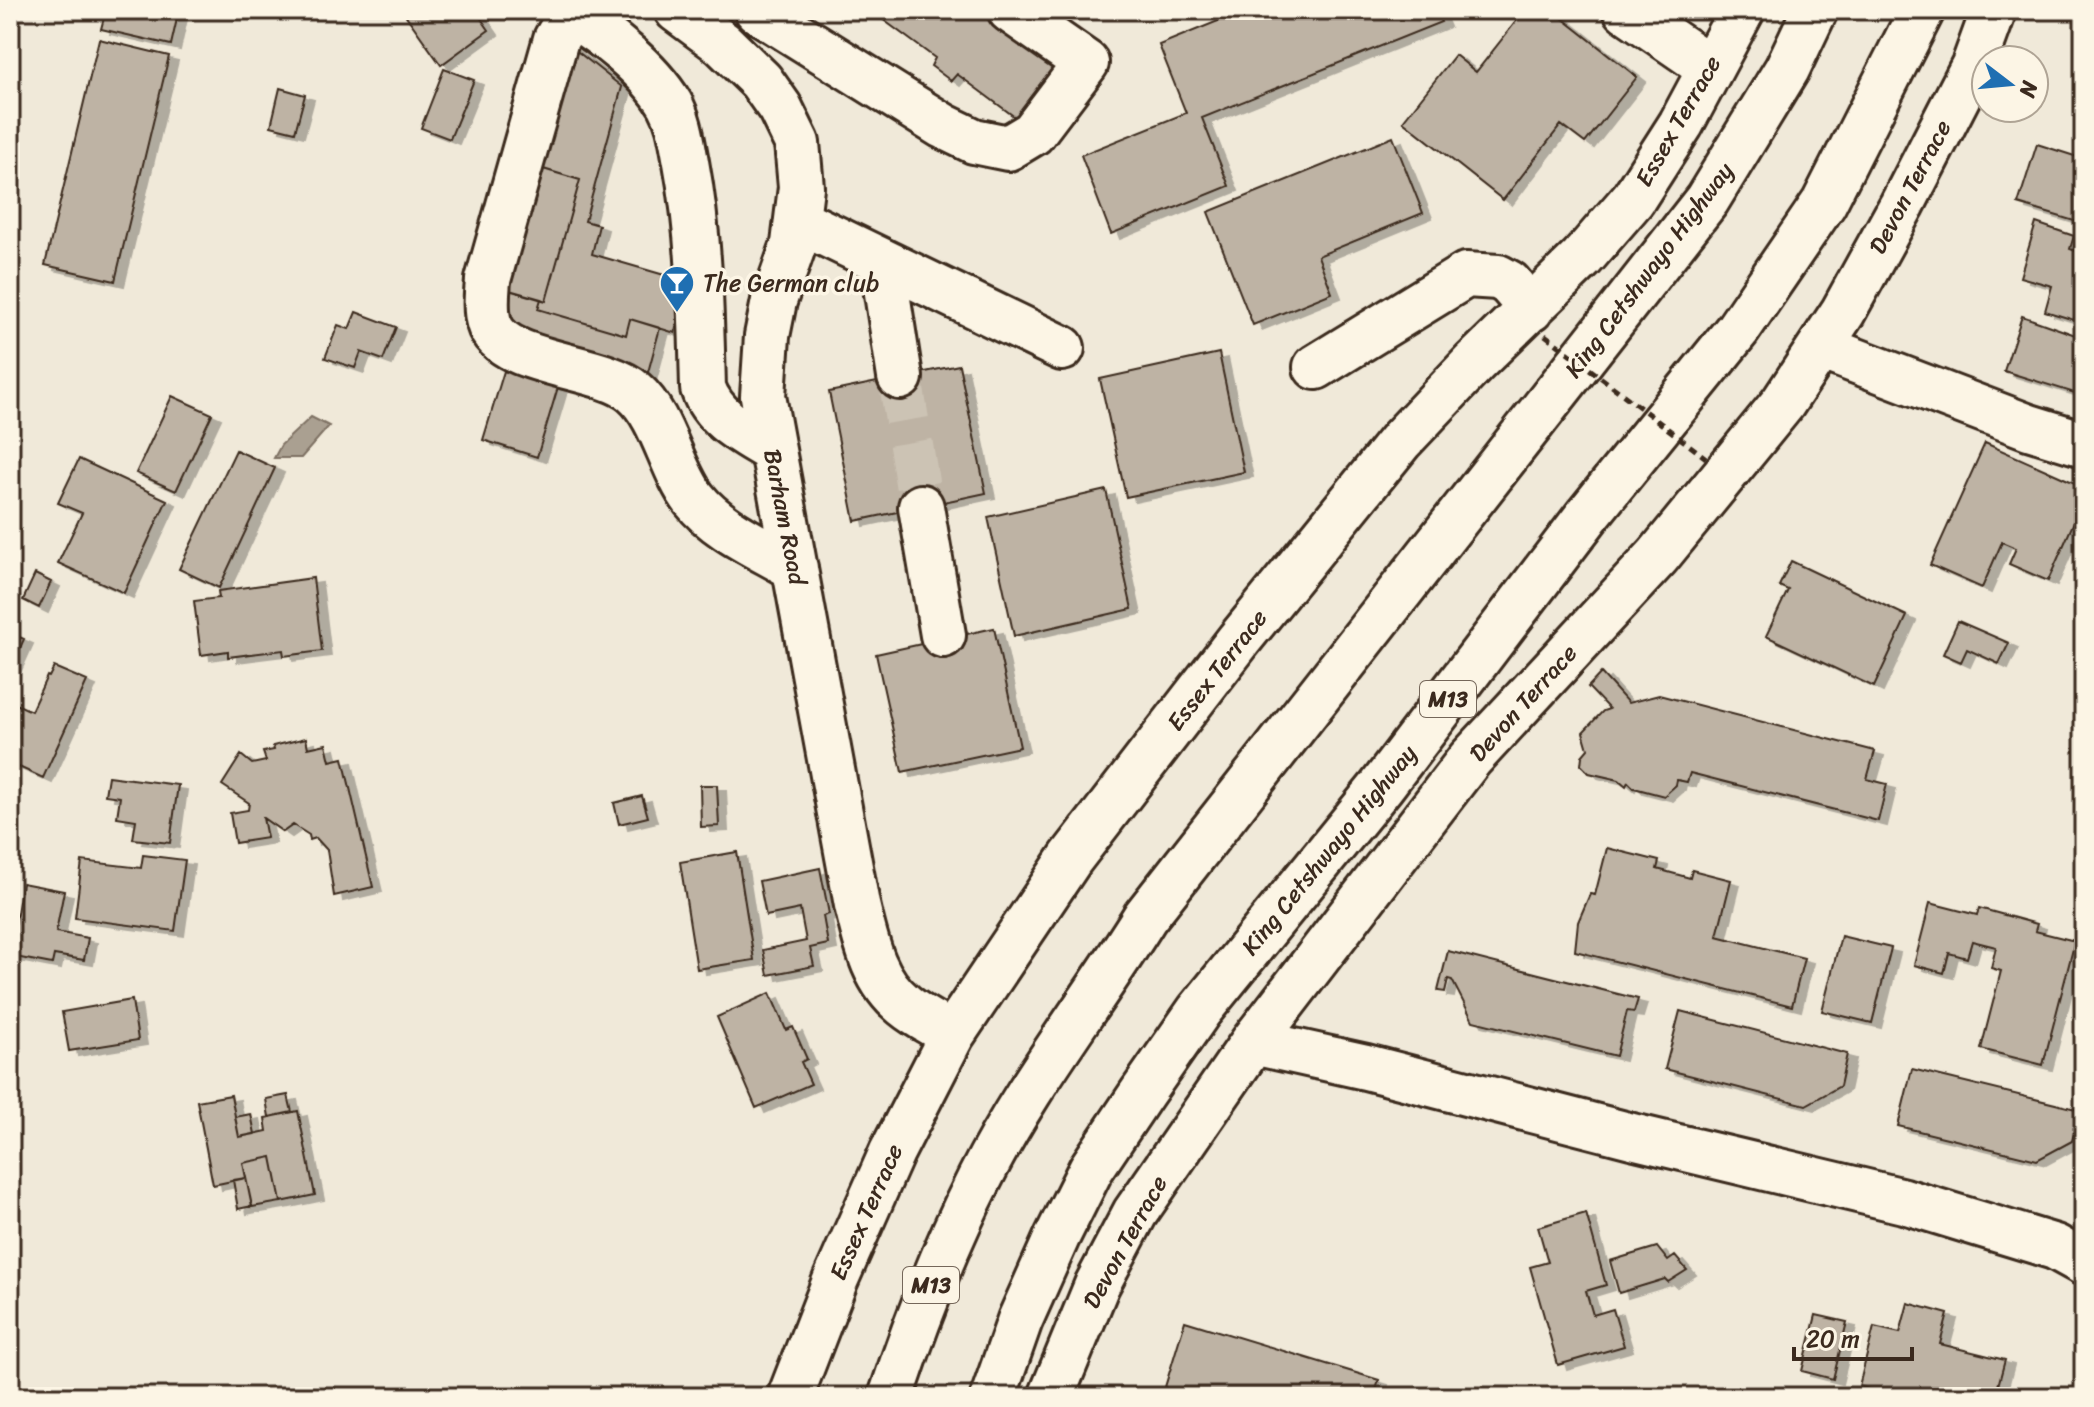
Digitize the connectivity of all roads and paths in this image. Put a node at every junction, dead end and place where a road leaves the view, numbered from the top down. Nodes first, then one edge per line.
1 (677, 10) edge
2 (757, 10) edge
3 (1010, 10) edge
4 (1626, 10) edge
5 (1742, 10) edge
6 (1815, 10) edge
7 (1922, 10) edge
8 (1994, 10) edge
9 (573, 12) edge
10 (1709, 67) junction
11 (797, 220) junction
12 (882, 261) junction
13 (1538, 322) junction
14 (1820, 347) junction
15 (1062, 348) dead end
16 (1316, 367) dead end
17 (900, 377) tunnel mouth
18 (2084, 444) edge
19 (773, 451) junction
20 (1706, 458) dead end
21 (921, 507) tunnel mouth
22 (795, 568) junction
23 (943, 635) dead end
24 (952, 1035) junction
25 (1253, 1042) junction
26 (980, 1177) junction
27 (2084, 1263) edge
28 (790, 1397) edge
29 (865, 1397) edge
30 (891, 1397) edge
31 (993, 1397) edge
32 (1051, 1397) edge

1 - 11 main road, Barham Road
2 - 3 main road
4 - 10 main road
5 - 10 main road, Essex Terrace
6 - 26 main road, King Cetshwayo Highway / M13
7 - 31 main road, King Cetshwayo Highway / M13
8 - 14 main road, Devon Terrace
9 - 19 main road
9 - 22 main road
10 - 13 main road, Essex Terrace
11 - 12 main road
11 - 19 main road, Barham Road
12 - 15 main road
12 - 17 main road
13 - 16 main road
13 - 20 path, bridge
13 - 24 main road, Essex Terrace
14 - 18 main road
14 - 25 main road, Devon Terrace
19 - 22 main road, Barham Road
21 - 23 main road
22 - 24 main road, Barham Road
24 - 28 main road, Essex Terrace
25 - 27 main road
25 - 32 main road, Devon Terrace
26 - 29 main road
26 - 30 main road, King Cetshwayo Highway / M13

